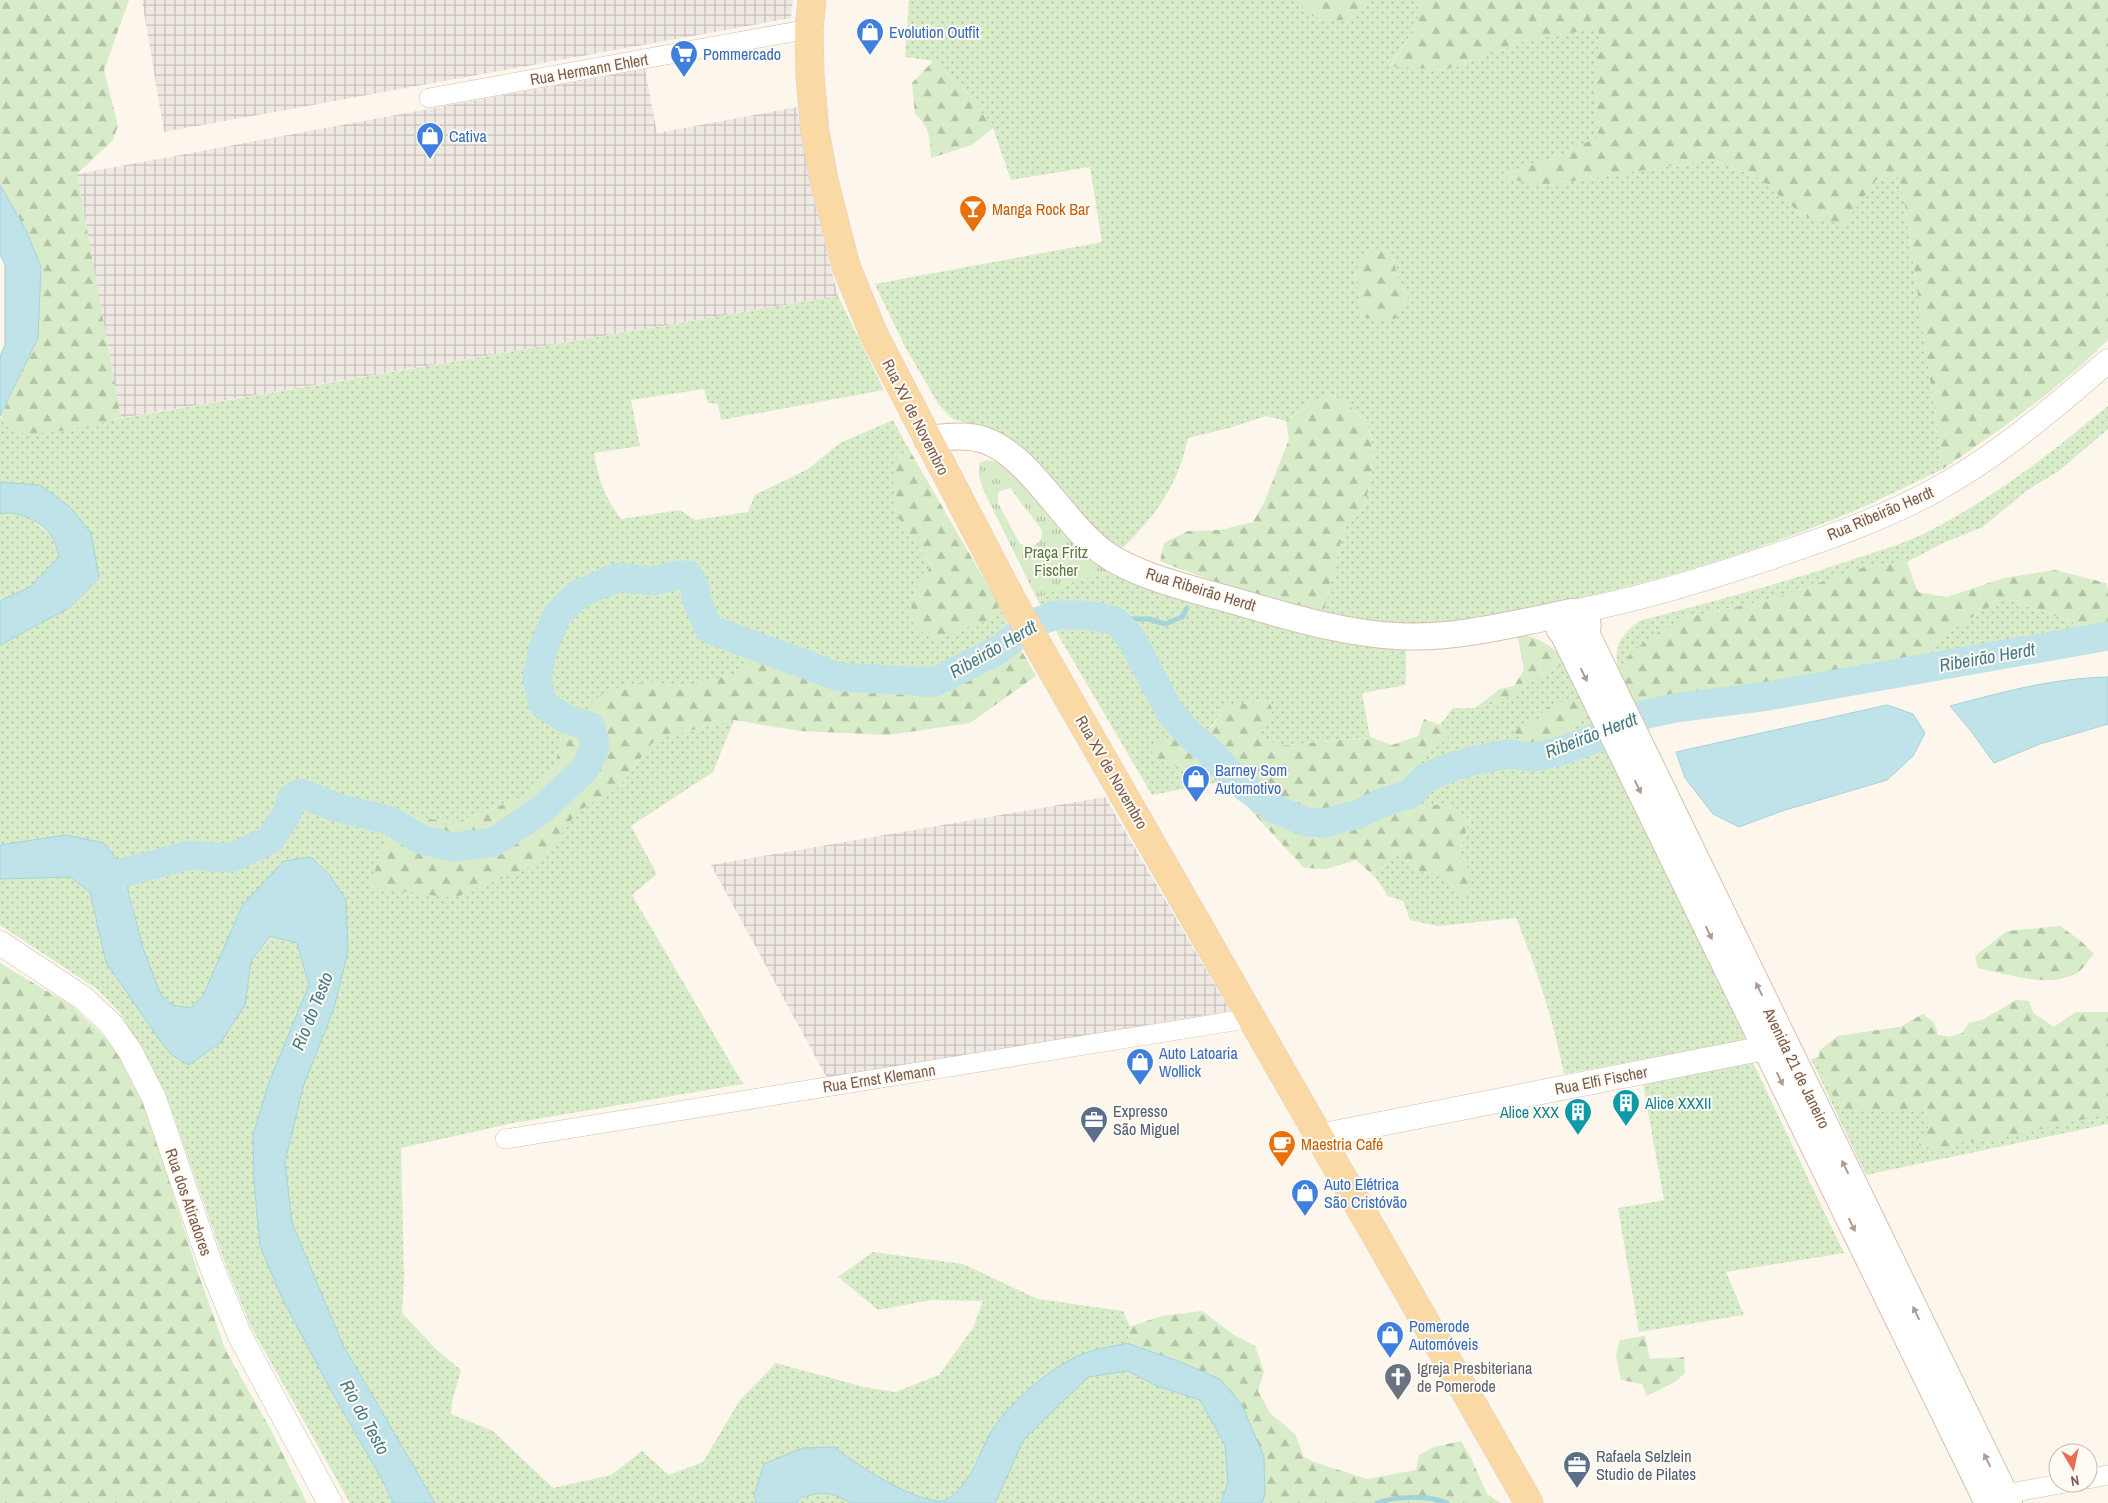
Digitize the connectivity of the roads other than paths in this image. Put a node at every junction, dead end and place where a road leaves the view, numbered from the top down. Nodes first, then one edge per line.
1 (812, 0) edge
2 (809, 29) junction
3 (429, 98) dead end
4 (2108, 361) edge
5 (927, 439) junction
6 (1575, 629) junction
7 (1626, 738) junction
8 (0, 943) edge
9 (1252, 1018) junction
10 (1765, 1048) junction
11 (1319, 1136) junction
12 (505, 1139) dead end
13 (2048, 1487) edge
14 (2000, 1500) edge
15 (330, 1503) edge
16 (1529, 1503) edge

1 - 2 main road, Rua XV de Novembro
2 - 3 street, Rua Hermann Ehlert
2 - 5 main road, Rua XV de Novembro
4 - 6 street, Rua Ribeirão Herdt
5 - 6 main road, Rua Ribeirão Herdt
5 - 9 main road, Rua XV de Novembro
6 - 7 main road, Avenida 21 de Janeiro
7 -> 10 main road, Avenida 21 de Janeiro
14 -> 7 main road, Avenida 21 de Janeiro
8 - 15 street, Rua dos Atiradores
9 - 11 main road, Rua XV de Novembro
9 - 12 street, Rua Ernst Klemann
10 - 11 street, Rua Elfi Fischer
10 -> 14 main road, Avenida 21 de Janeiro
11 - 16 main road, Rua XV de Novembro
13 - 14 street

